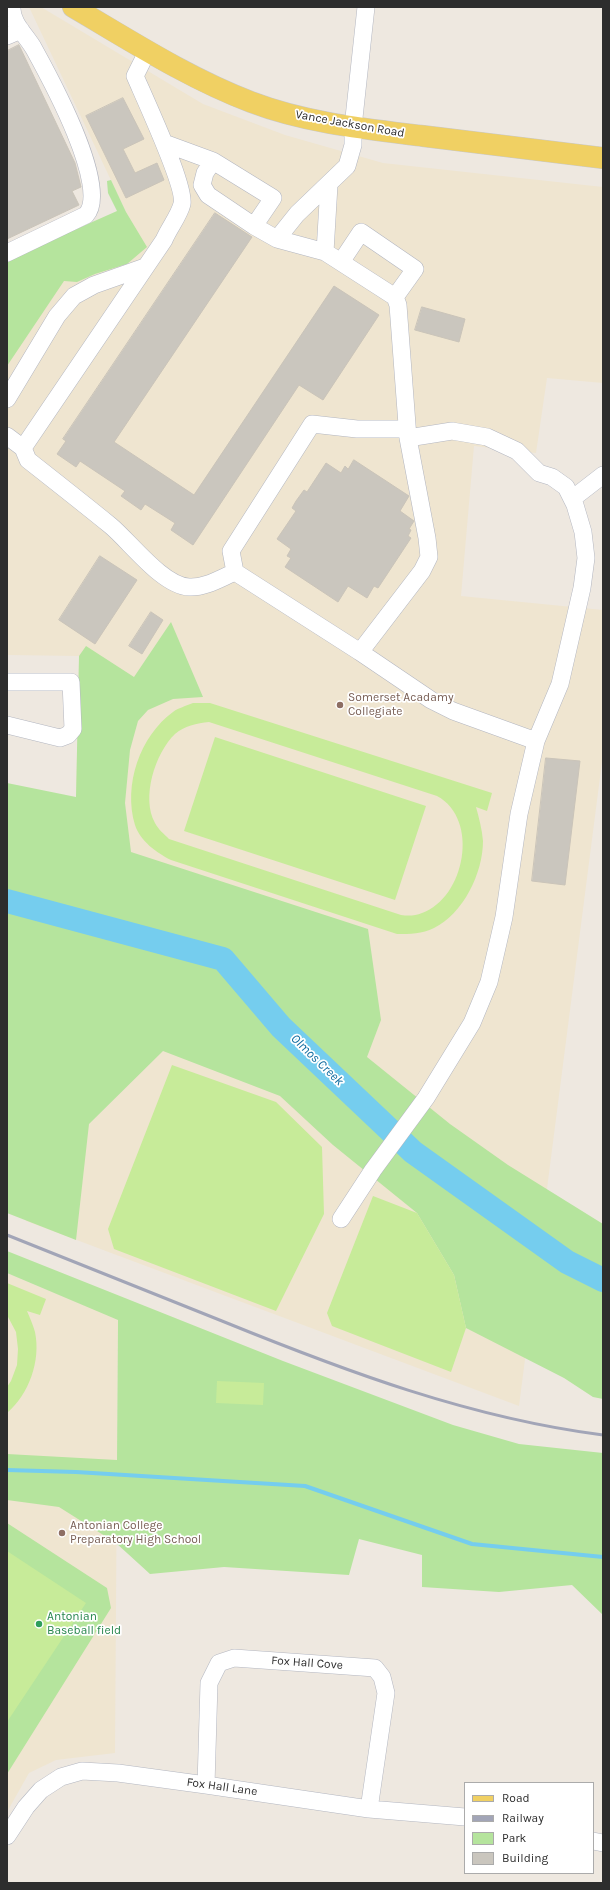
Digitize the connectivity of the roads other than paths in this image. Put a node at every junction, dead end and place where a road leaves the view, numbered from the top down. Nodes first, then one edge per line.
1 (12, 7) edge
2 (73, 7) edge
3 (366, 7) edge
4 (14, 33) edge
5 (148, 50) junction
6 (353, 127) junction
7 (164, 143) junction
8 (603, 158) edge
9 (213, 161) junction
10 (329, 185) junction
11 (254, 226) junction
12 (277, 239) junction
13 (325, 252) junction
14 (7, 253) edge
15 (342, 262) junction
16 (145, 267) junction
17 (395, 297) junction
18 (7, 399) edge
19 (408, 434) junction
20 (7, 436) edge
21 (23, 448) junction
22 (603, 475) edge
23 (572, 499) junction
24 (235, 572) junction
25 (360, 652) junction
26 (7, 682) edge
27 (7, 725) edge
28 (536, 741) junction
29 (341, 1218) dead end
30 (206, 1785) junction
31 (369, 1809) junction
32 (464, 1817) edge
33 (8, 1832) edge

1 - 4 street
2 - 5 main road, Vance Jackson Road
3 - 6 street
4 - 14 street
5 - 6 main road, Vance Jackson Road
5 - 7 street
6 - 8 main road, Vance Jackson Road
6 - 10 street
7 - 9 street
7 - 16 street
9 - 11 street
9 - 11 street
10 - 12 street
10 - 13 street
11 - 12 street
12 - 13 street
13 - 15 street
15 - 17 street
15 - 17 street
16 - 18 street
16 - 21 street
17 - 19 street
19 - 23 street
19 - 24 street
19 - 25 street
20 - 21 street
21 - 24 street
22 - 23 street
23 - 28 street
24 - 25 street
25 - 28 street
26 - 27 street
28 - 29 street
30 - 31 street, Fox Hall Lane
30 - 31 street, Fox Hall Cove
30 - 33 street, Fox Hall Lane
31 - 32 street, Fox Hall Lane

